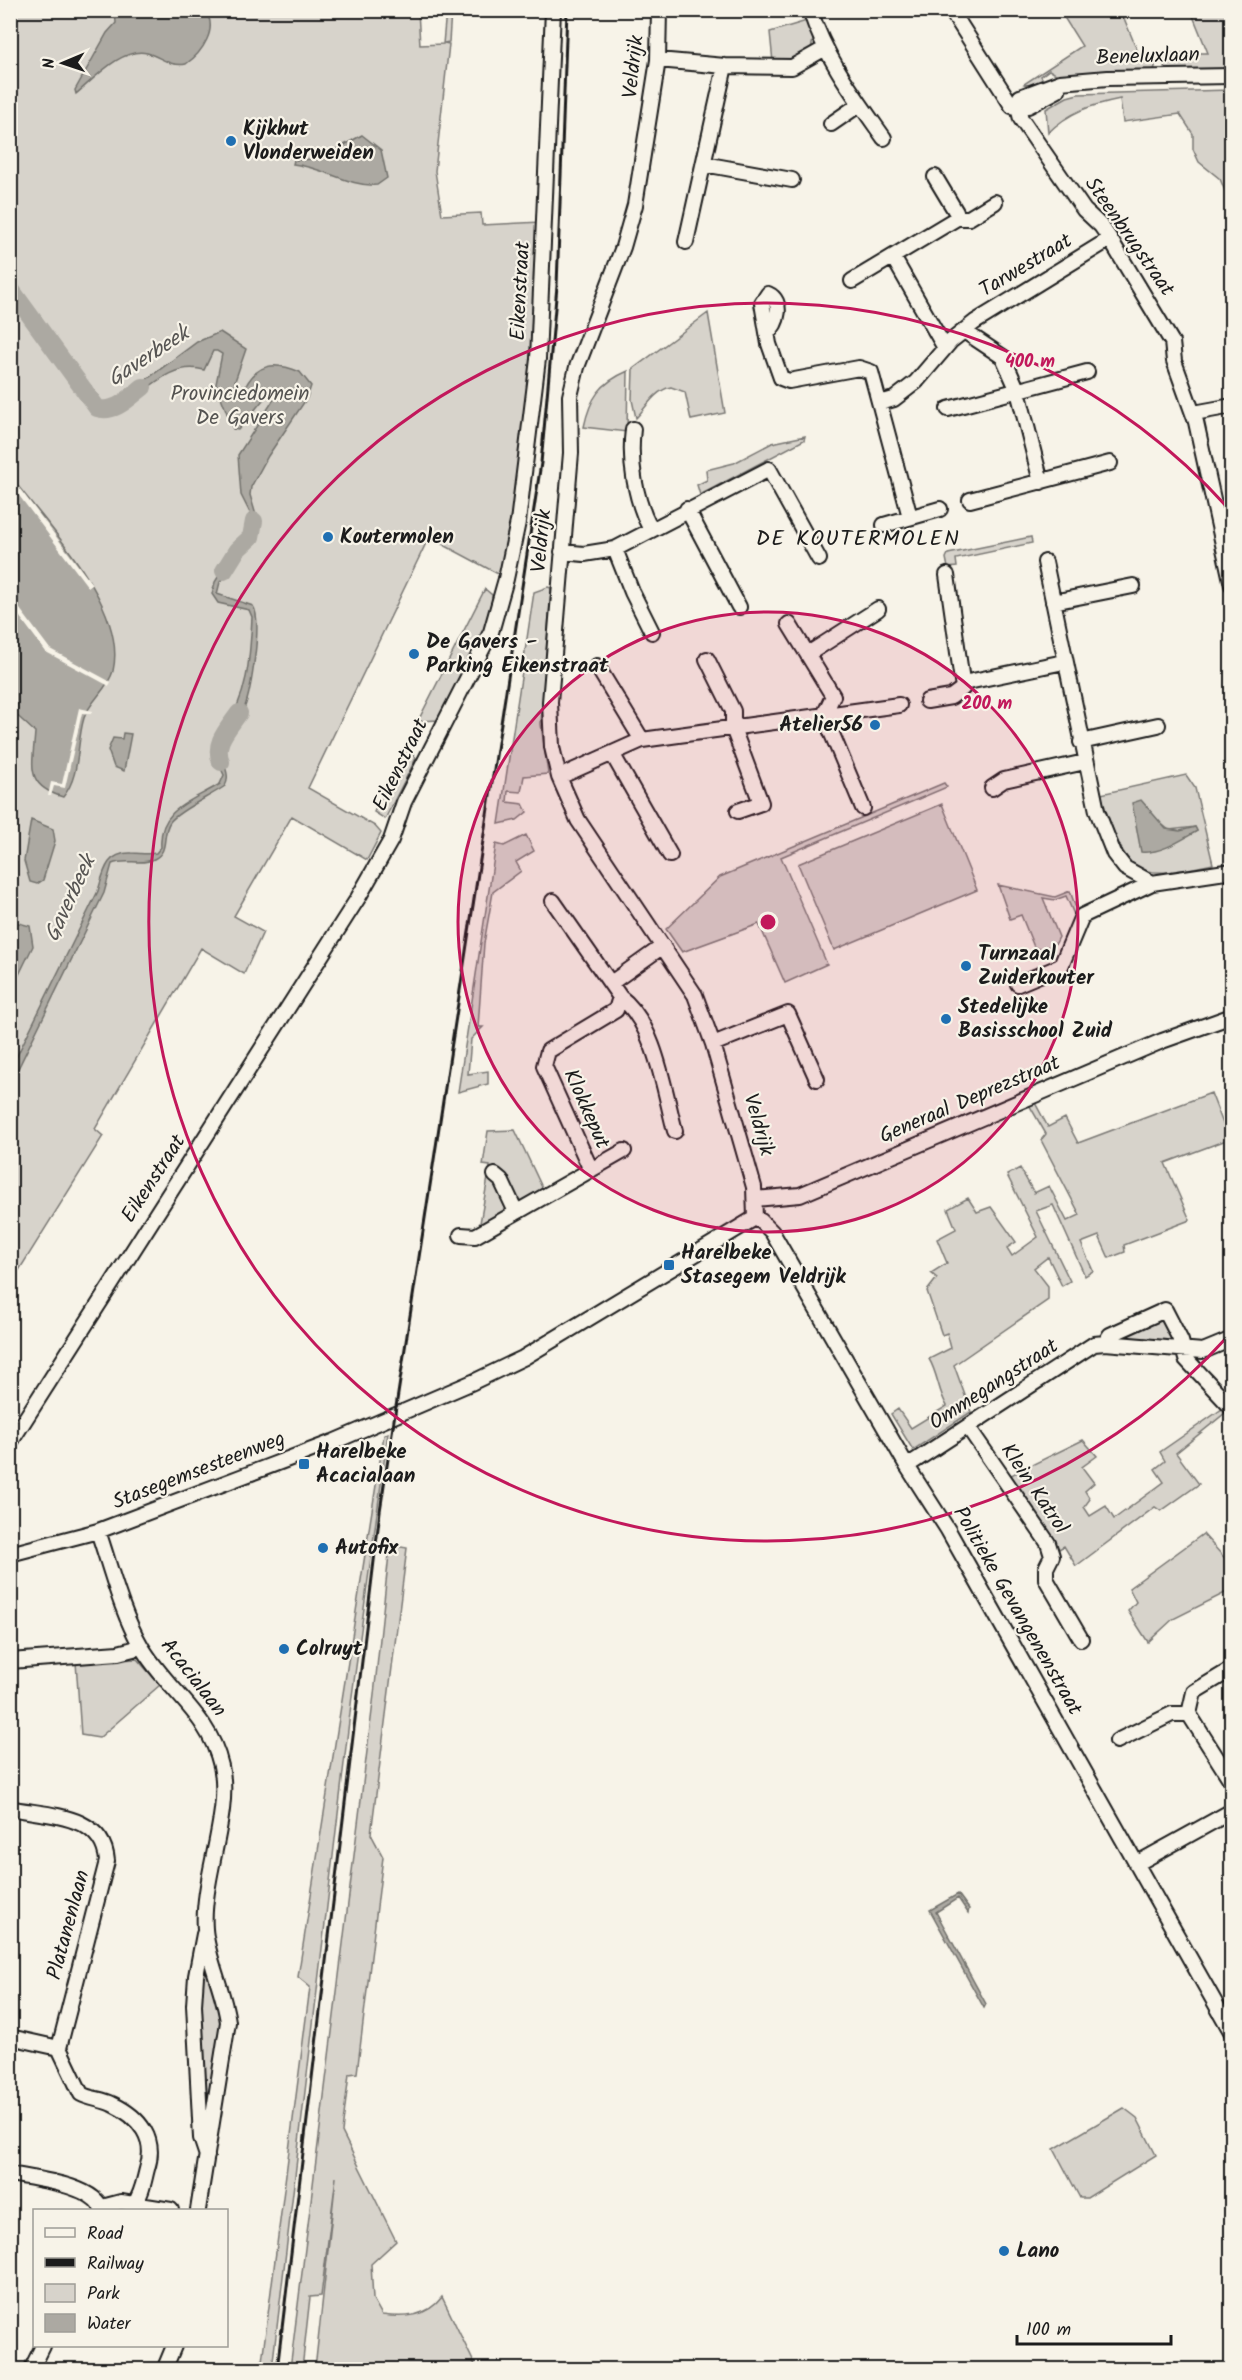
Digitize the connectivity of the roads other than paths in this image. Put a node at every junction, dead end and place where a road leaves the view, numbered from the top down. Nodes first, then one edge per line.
1 (552, 10) edge
2 (659, 10) edge
3 (810, 10) edge
4 (951, 10) edge
5 (824, 49) junction
6 (658, 60) junction
7 (725, 66) junction
8 (1232, 76) edge
9 (1019, 102) junction
10 (860, 104) junction
11 (831, 124) dead end
12 (884, 138) dead end
13 (704, 164) junction
14 (935, 177) dead end
15 (792, 180) dead end
16 (995, 202) dead end
17 (957, 218) junction
18 (1110, 239) junction
19 (686, 242) dead end
20 (893, 257) junction
21 (852, 281) dead end
22 (964, 331) junction
23 (767, 333) dead end
24 (945, 348) junction
25 (1087, 372) dead end
26 (1018, 391) junction
27 (880, 403) junction
28 (1232, 406) edge
29 (948, 409) dead end
30 (1194, 413) junction
31 (633, 429) dead end
32 (1110, 463) dead end
33 (1041, 482) junction
34 (970, 500) dead end
35 (687, 509) junction
36 (940, 509) dead end
37 (910, 517) junction
38 (884, 525) dead end
39 (650, 528) junction
40 (615, 549) junction
41 (562, 552) junction
42 (819, 559) dead end
43 (1045, 562) dead end
44 (947, 575) dead end
45 (1232, 585) edge
46 (1133, 586) dead end
47 (1053, 602) junction
48 (739, 607) dead end
49 (878, 609) dead end
50 (789, 624) dead end
51 (652, 632) dead end
52 (808, 654) junction
53 (707, 659) dead end
54 (1064, 662) junction
55 (597, 666) dead end
56 (963, 683) junction
57 (927, 700) dead end
58 (899, 705) dead end
59 (824, 715) junction
60 (1158, 725) dead end
61 (733, 728) junction
62 (642, 740) junction
63 (1081, 742) junction
64 (613, 755) junction
65 (1085, 762) junction
66 (559, 777) junction
67 (992, 788) dead end
68 (863, 808) dead end
69 (738, 811) dead end
70 (670, 855) dead end
71 (1232, 871) edge
72 (1152, 883) junction
73 (553, 901) dead end
74 (663, 946) junction
75 (611, 983) junction
76 (1018, 984) dead end
77 (620, 997) junction
78 (1232, 1016) edge
79 (713, 1044) junction
80 (817, 1079) dead end
81 (675, 1131) dead end
82 (624, 1151) dead end
83 (591, 1170) junction
84 (495, 1175) dead end
85 (755, 1199) junction
86 (516, 1212) junction
87 (755, 1218) junction
88 (461, 1235) dead end
89 (1232, 1338) edge
90 (1105, 1343) junction
91 (1182, 1350) junction
92 (1232, 1408) edge
93 (968, 1426) junction
94 (10, 1443) edge
95 (907, 1466) junction
96 (98, 1531) junction
97 (10, 1554) edge
98 (1081, 1640) dead end
99 (141, 1647) junction
100 (10, 1661) edge
101 (1232, 1669) edge
102 (1189, 1714) junction
103 (1117, 1741) dead end
104 (1232, 1782) edge
105 (10, 1808) edge
106 (1232, 1811) edge
107 (1136, 1864) junction
108 (205, 1929) junction
109 (1232, 2033) edge
110 (10, 2037) edge
111 (59, 2048) junction
112 (208, 2156) junction
113 (10, 2174) edge
114 (134, 2204) junction
115 (102, 2209) edge
116 (160, 2209) edge
117 (198, 2209) edge
118 (42, 2347) edge
119 (174, 2347) edge
120 (31, 2370) edge
121 (164, 2370) edge

1 - 94 street, Eikenstraat
2 - 6 street, Veldrijk
3 - 5 street
4 - 9 street, Steenbrugstraat
5 - 7 street
5 - 10 street
6 - 7 street
6 - 41 street, Veldrijk
7 - 13 street
8 - 9 street, Beneluxlaan
9 - 18 street, Steenbrugstraat
10 - 11 street
10 - 12 street
13 - 15 street
13 - 19 street
14 - 17 street
16 - 17 street
17 - 20 street
18 - 22 street, Tarwestraat
18 - 30 street, Steenbrugstraat
20 - 21 street
20 - 24 street
22 - 24 street, Tarwestraat
22 - 26 street
23 - 27 street
24 - 27 street, Tarwestraat
25 - 26 street
26 - 29 street
26 - 33 street
27 - 37 street
28 - 30 street
30 - 45 street, Steenbrugstraat
31 - 39 street
32 - 33 street
33 - 34 street
35 - 39 street
35 - 42 street
35 - 48 street
36 - 37 street
37 - 38 street
39 - 40 street
40 - 41 street
40 - 51 street
41 - 66 street, Veldrijk
43 - 47 street
44 - 56 street
46 - 47 street
47 - 54 street
49 - 52 street
50 - 52 street
52 - 59 street
53 - 61 street
54 - 56 street
54 - 63 street
55 - 62 street
56 - 57 street
58 - 59 street
59 - 61 street
59 - 68 street
60 - 63 street
61 - 62 street
61 - 69 street
62 - 64 street
63 - 65 street
64 - 66 street
64 - 70 street
65 - 67 street
65 - 72 street
66 - 74 street, Veldrijk
71 - 72 street
72 - 76 street
73 - 75 street
74 - 75 street
74 - 79 street, Veldrijk
75 - 77 street
77 - 81 street
77 - 83 street, Klokkeput
78 - 85 street, Generaal Deprezstraat
79 - 80 street
79 - 85 street, Veldrijk
82 - 83 street, Klokkeput
83 - 86 street, Klokkeput
84 - 86 street
85 - 87 street, Veldrijk
86 - 88 street, Klokkeput
87 - 95 street, Politieke Gevangenenstraat
87 - 96 street, Stasegemsesteenweg
89 - 91 street, Ommegangstraat
90 - 91 street, Ommegangstraat
90 - 91 street, Ommegangstraat
90 - 93 street, Ommegangstraat
91 - 92 street
93 - 95 street, Ommegangstraat
93 - 98 street, Klein Katrol
95 - 107 street, Politieke Gevangenenstraat
96 - 97 street, Stasegemsesteenweg
96 - 99 street, Acacialaan
99 - 100 street
99 - 108 street, Acacialaan
101 - 102 street
102 - 103 street
102 - 104 street
105 - 111 street, Platanenlaan
106 - 107 street
107 - 109 street, Politieke Gevangenenstraat
108 - 112 street, Acacialaan
108 - 112 street, Acacialaan
110 - 111 street
111 - 114 street
112 - 117 street, Acacialaan
113 - 115 street
114 - 115 street
114 - 116 street
118 - 120 street
119 - 121 street

